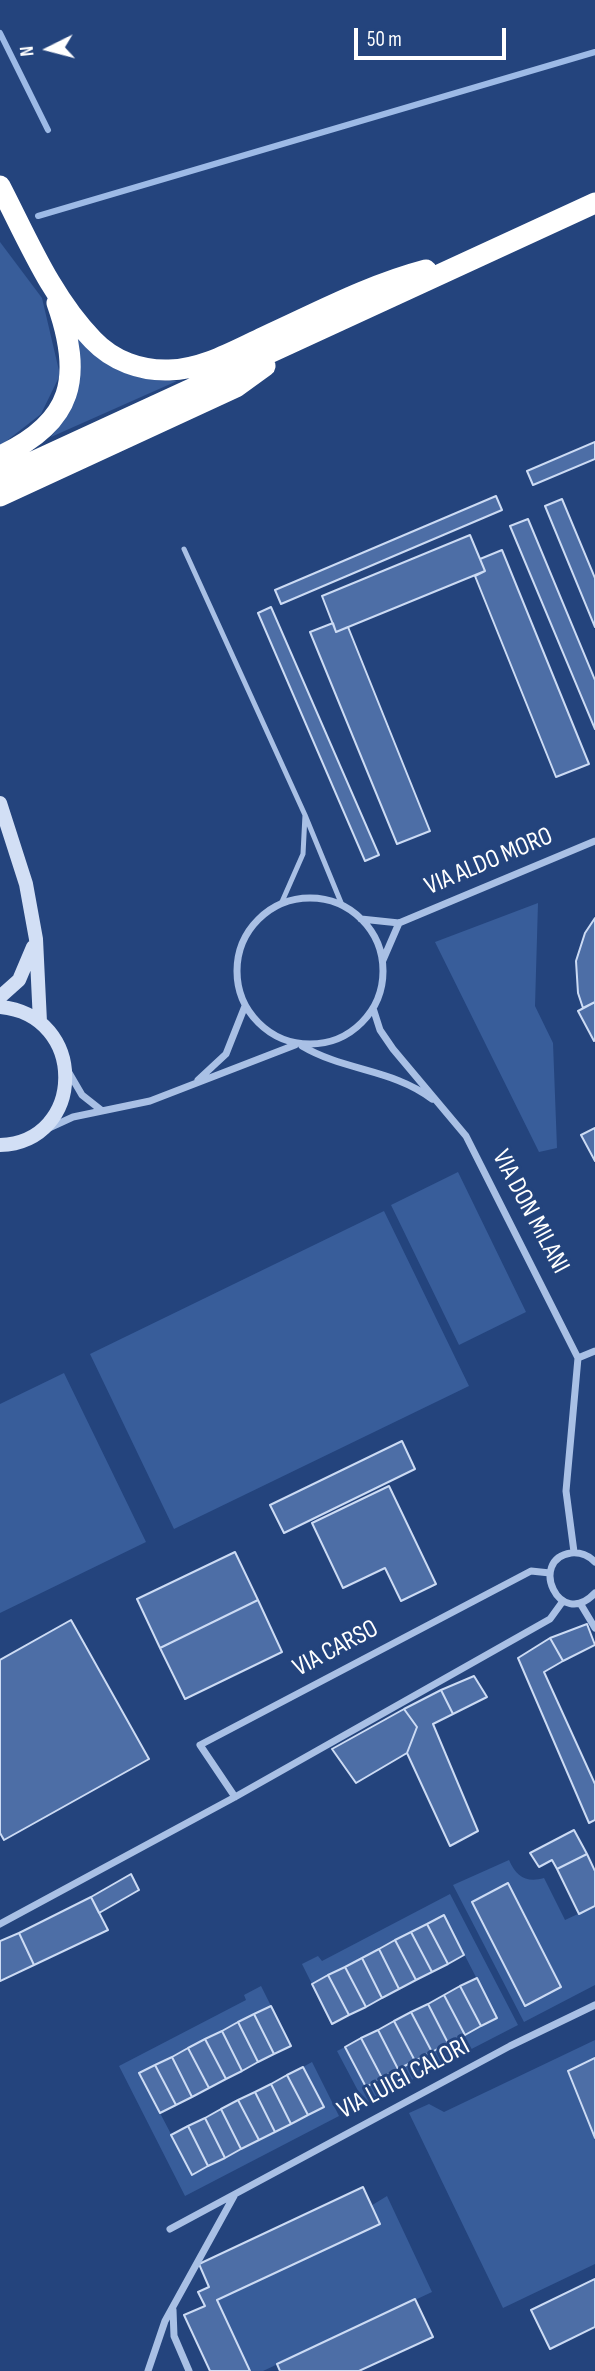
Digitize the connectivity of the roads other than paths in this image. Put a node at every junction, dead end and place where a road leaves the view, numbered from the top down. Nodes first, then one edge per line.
1 (0, 186) edge
2 (595, 203) edge
3 (475, 258) junction
4 (46, 276) junction
5 (304, 338) junction
6 (0, 456) edge
7 (0, 477) edge
8 (0, 496) edge
9 (184, 549) dead end
10 (0, 803) edge
11 (305, 815) junction
12 (595, 841) edge
13 (281, 904) junction
14 (342, 905) junction
15 (362, 919) junction
16 (399, 923) junction
17 (36, 939) junction
18 (383, 960) junction
19 (0, 997) edge
20 (245, 1006) junction
21 (0, 1007) edge
22 (373, 1008) junction
23 (40, 1022) junction
24 (299, 1044) junction
25 (66, 1068) junction
26 (187, 1088) junction
27 (440, 1105) junction
28 (101, 1110) junction
29 (32, 1136) junction
30 (0, 1145) edge
31 (595, 1351) edge
32 (578, 1358) junction
33 (574, 1552) junction
34 (595, 1562) edge
35 (550, 1573) junction
36 (595, 1593) edge
37 (564, 1601) junction
38 (580, 1603) junction
39 (595, 1628) edge
40 (235, 1797) junction
41 (0, 1924) edge
42 (595, 2005) edge
43 (234, 2196) junction
44 (170, 2229) dead end
45 (173, 2306) junction
46 (148, 2371) edge
47 (189, 2371) edge

1 - 4 highway
2 - 3 highway
3 - 4 highway
3 - 5 highway
4 - 6 highway
5 - 7 highway
5 - 8 highway
9 - 11 lane
10 - 17 main road
11 - 13 lane
11 - 14 lane
12 - 16 street, VIA ALDO MORO
13 - 14 street
13 - 20 street
14 - 15 street
15 - 16 street, VIA ALDO MORO
15 - 18 street
16 - 18 street, VIA ALDO MORO
17 - 19 main road
17 - 23 main road
18 - 22 street
20 - 24 street
20 - 26 street
21 - 23 main road
22 - 24 street
22 - 27 street, VIA DON MILANI
23 - 25 main road
24 - 26 street
24 - 27 street, VIA DON MILANI
25 - 28 street
25 - 29 main road
26 - 28 street
27 - 32 street, VIA DON MILANI
28 - 29 street
29 - 30 main road
31 - 32 street
32 - 33 street
33 - 34 street
33 - 35 street
35 - 37 street
35 - 40 street, VIA CARSO
36 - 38 street
37 - 38 street
37 - 40 street
38 - 39 street
40 - 41 street
42 - 43 street, VIA LUIGI CALORI
43 - 44 street, VIA LUIGI CALORI
43 - 45 street
45 - 46 street
45 - 47 street

